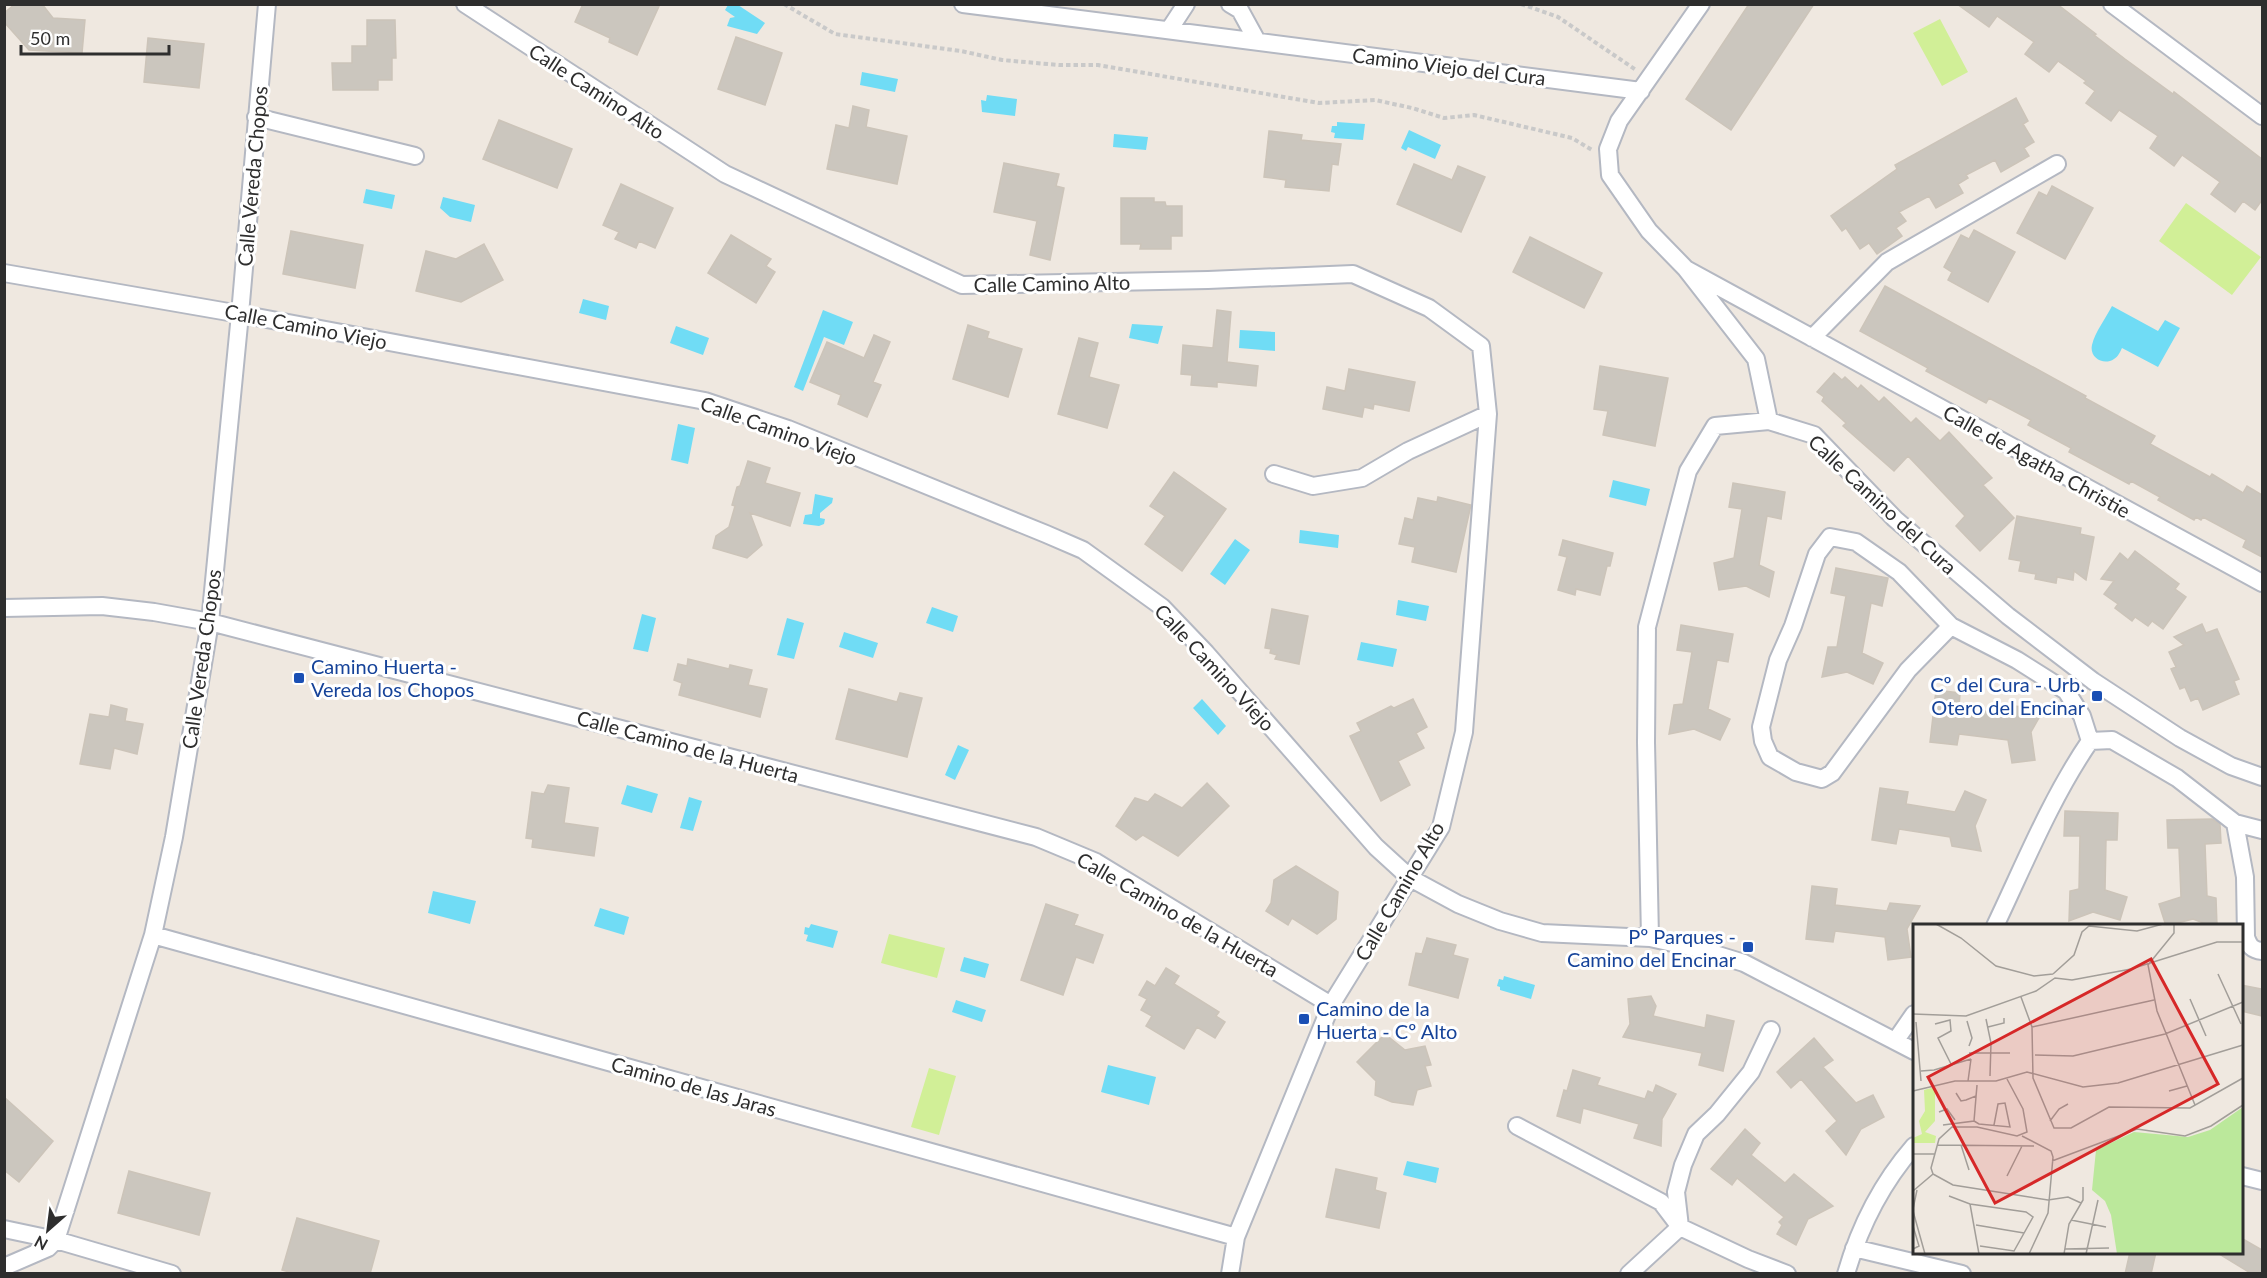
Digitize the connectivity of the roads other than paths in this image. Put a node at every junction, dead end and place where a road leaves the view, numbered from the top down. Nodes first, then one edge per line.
1 (267, 4) edge
2 (465, 4) edge
3 (963, 4) edge
4 (1186, 4) edge
5 (1230, 4) edge
6 (1701, 4) edge
7 (2112, 4) edge
8 (1169, 30) junction
9 (1257, 41) junction
10 (1645, 85) junction
11 (2262, 116) edge
12 (256, 117) junction
13 (415, 156) dead end
14 (2057, 164) dead end
15 (1686, 268) junction
16 (4, 273) edge
17 (240, 314) junction
18 (1812, 338) junction
19 (1488, 414) junction
20 (1769, 421) junction
21 (1274, 474) dead end
22 (2262, 583) edge
23 (4, 608) edge
24 (210, 622) junction
25 (1951, 626) junction
26 (2090, 741) junction
27 (2262, 777) edge
28 (2235, 823) junction
29 (2262, 830) edge
30 (1410, 878) junction
31 (1997, 924) edge
32 (153, 934) junction
33 (1650, 938) junction
34 (2262, 951) edge
35 (1331, 1005) junction
36 (1913, 1015) edge
37 (1771, 1030) dead end
38 (1896, 1040) junction
39 (1913, 1050) edge
40 (1517, 1126) dead end
41 (1913, 1147) edge
42 (2243, 1176) edge
43 (2262, 1181) edge
44 (1680, 1227) junction
45 (4, 1229) edge
46 (1236, 1237) junction
47 (56, 1240) junction
48 (1854, 1248) junction
49 (4, 1267) edge
50 (172, 1274) edge
51 (1230, 1274) edge
52 (1629, 1274) edge
53 (1787, 1274) edge
54 (1846, 1274) edge
55 (1962, 1274) edge

1 - 12 street, Calle Vereda Chopos
2 - 19 street, Calle Camino Alto
3 - 8 street, Camino Viejo del Cura
4 - 8 street
5 - 9 street
6 - 10 street
7 - 11 street
8 - 9 street, Camino Viejo del Cura
9 - 10 street, Camino Viejo del Cura
10 - 15 street, Calle de Agatha Christie
12 - 13 street
12 - 17 street, Calle Vereda Chopos
14 - 18 street
15 - 18 street, Calle de Agatha Christie
15 - 20 street, Calle de Agatha Christie
16 - 17 street, Calle Camino Viejo
17 - 24 street, Calle Vereda Chopos
17 - 30 street, Calle Camino Viejo
18 - 22 street, Calle de Agatha Christie
19 - 21 street
19 - 30 street, Calle Camino Alto
20 - 27 street, Calle Camino del Cura
20 - 33 street, Calle Camino del Cura
23 - 24 street, Calle Camino de la Huerta
24 - 32 street, Calle Vereda Chopos
24 - 35 street, Calle Camino de la Huerta
25 - 25 street
25 - 26 street
26 - 28 street
26 - 31 street
28 - 29 street
28 - 34 street
30 - 33 street, Calle Camino Viejo
30 - 35 street, Calle Camino Alto
32 - 46 street, Camino de las Jaras
32 - 47 street, Calle Vereda Chopos
33 - 38 street, Calle Camino Viejo
35 - 46 street, Calle Camino Alto
36 - 38 street
37 - 44 street
38 - 39 street, Calle Camino Viejo
40 - 44 street
41 - 48 street
42 - 43 street
44 - 52 street
44 - 53 street
45 - 47 street
46 - 51 street, Calle Camino Alto
47 - 49 street
47 - 50 street
48 - 54 street
48 - 55 street

